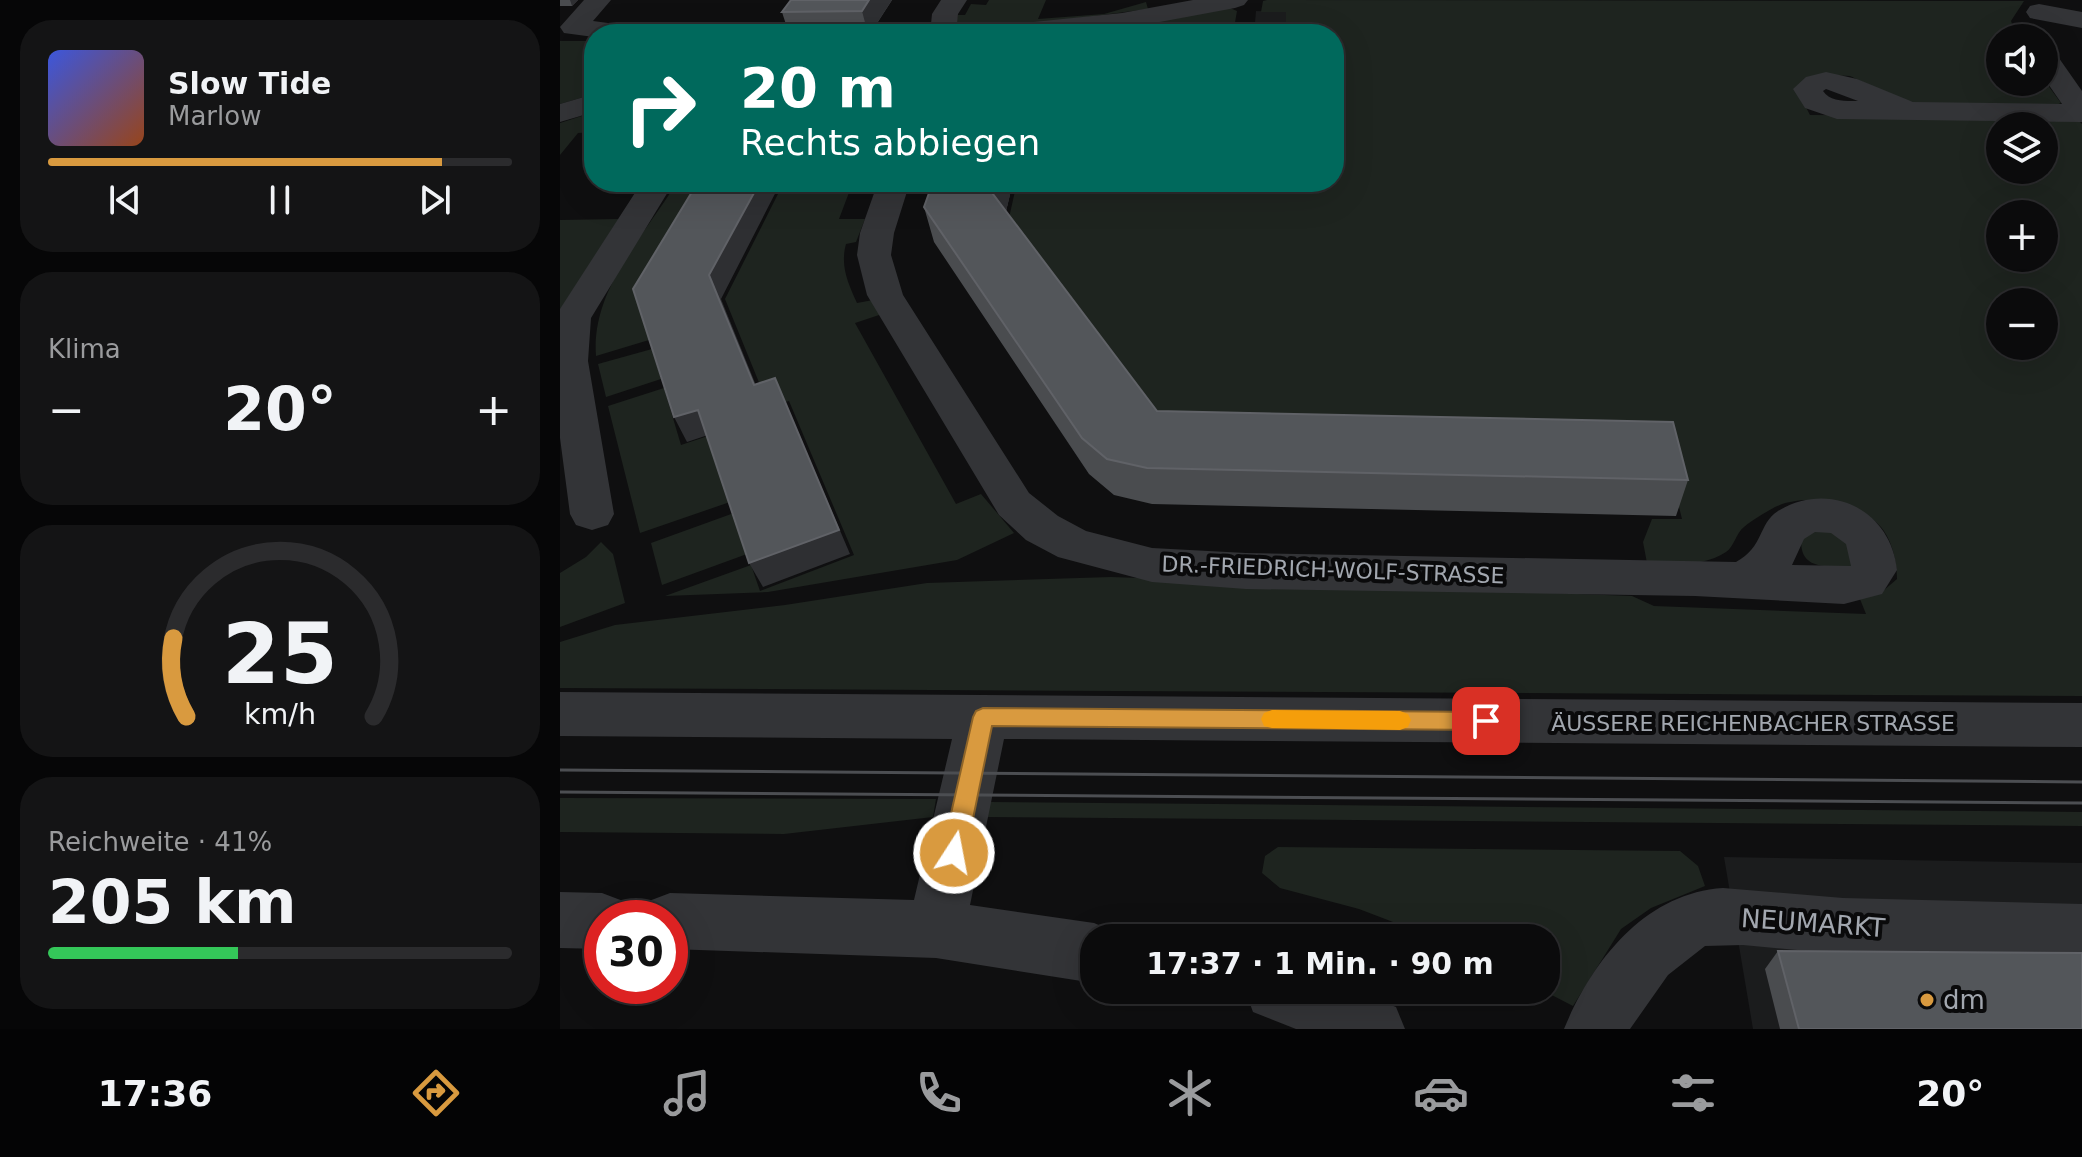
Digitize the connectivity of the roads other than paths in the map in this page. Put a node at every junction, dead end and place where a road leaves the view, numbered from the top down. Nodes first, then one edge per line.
1 (954, 0) edge
2 (1235, 0) edge
3 (596, 2) edge
4 (560, 3) edge
5 (2040, 17) edge
6 (2082, 20) edge
7 (944, 24) edge
8 (1092, 24) edge
9 (567, 29) edge
10 (2058, 77) edge
11 (584, 106) edge
12 (1918, 112) dead end
13 (2082, 112) edge
14 (560, 113) edge
15 (652, 192) edge
16 (891, 192) edge
17 (592, 514) dead end
18 (1743, 580) dead end
19 (560, 714) edge
20 (983, 717) junction
21 (2082, 725) edge
22 (560, 920) edge
23 (584, 921) edge
24 (688, 922) edge
25 (936, 929) junction
26 (2082, 933) edge
27 (1080, 951) edge
28 (1311, 1004) edge
29 (1374, 1029) edge
30 (1595, 1029) edge

1 - 7 street
2 - 8 street
3 - 4 street
3 - 9 street
5 - 6 street
10 - 13 street
11 - 14 street
12 - 13 street
15 - 17 street
16 - 18 street, DR.-FRIEDRICH-WOLF-STRASSE
19 - 20 street, ÄUSSERE REICHENBACHER STRASSE
20 - 21 street, ÄUSSERE REICHENBACHER STRASSE
20 - 25 street
22 - 23 street
24 - 25 street
25 - 27 street
26 - 30 street, NEUMARKT
28 - 29 street

